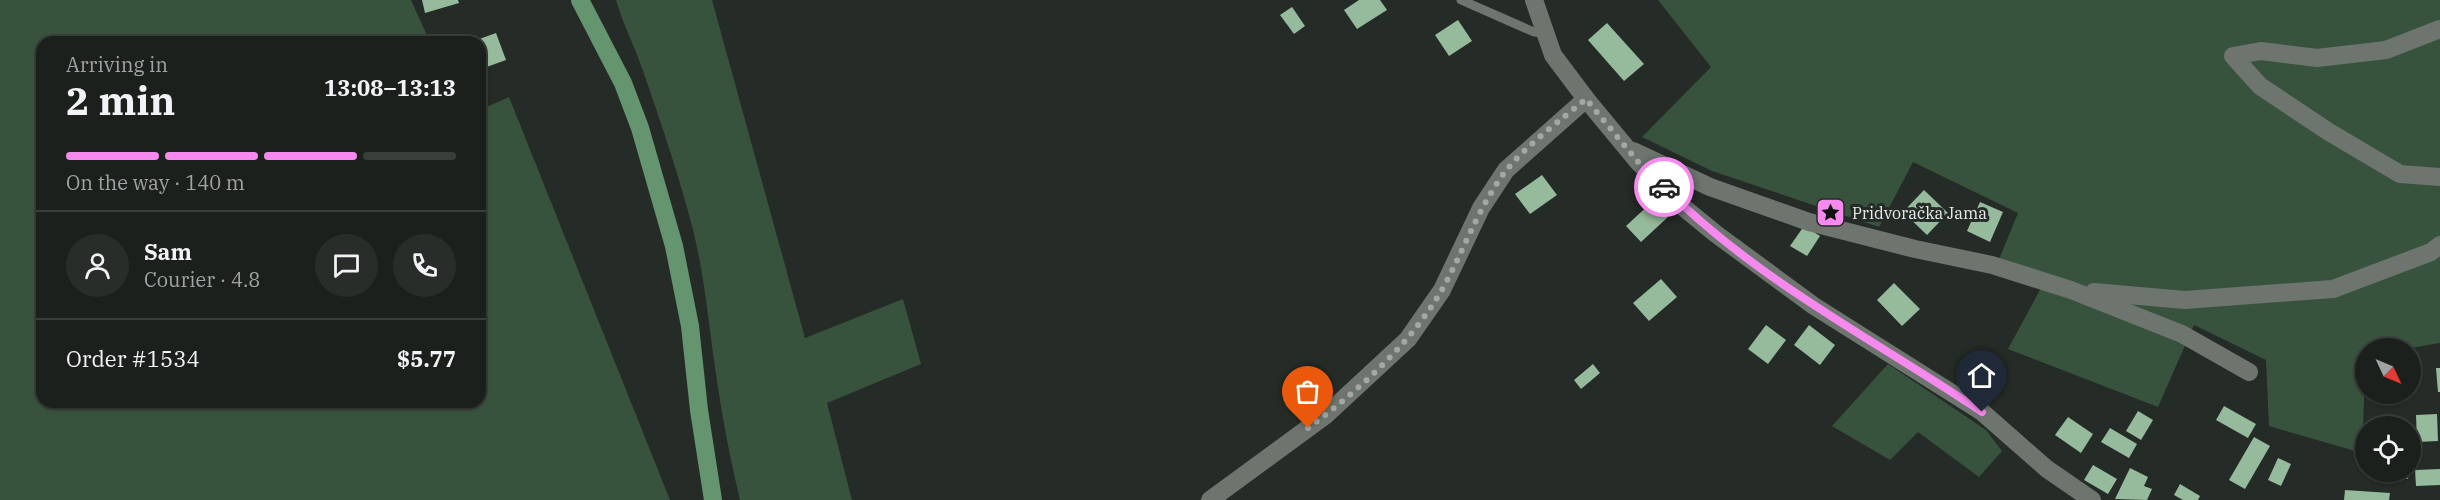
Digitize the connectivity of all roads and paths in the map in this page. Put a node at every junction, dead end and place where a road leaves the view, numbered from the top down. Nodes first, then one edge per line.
1 (580, 0) edge
2 (588, 0) edge
3 (1461, 0) edge
4 (1534, 0) edge
5 (592, 21) junction
6 (2440, 29) edge
7 (1545, 33) junction
8 (1586, 99) junction
9 (1626, 148) junction
10 (2440, 177) edge
11 (2440, 245) edge
12 (2071, 290) junction
13 (2249, 372) dead end
14 (713, 500) edge
15 (1210, 500) edge
16 (2092, 500) edge

1 - 5 main road
2 - 5 lane
3 - 7 lane
4 - 7 street
5 - 14 main road
6 - 10 street
7 - 8 street
8 - 9 street
8 - 15 street
9 - 12 street
9 - 16 street
11 - 12 street
12 - 13 street

